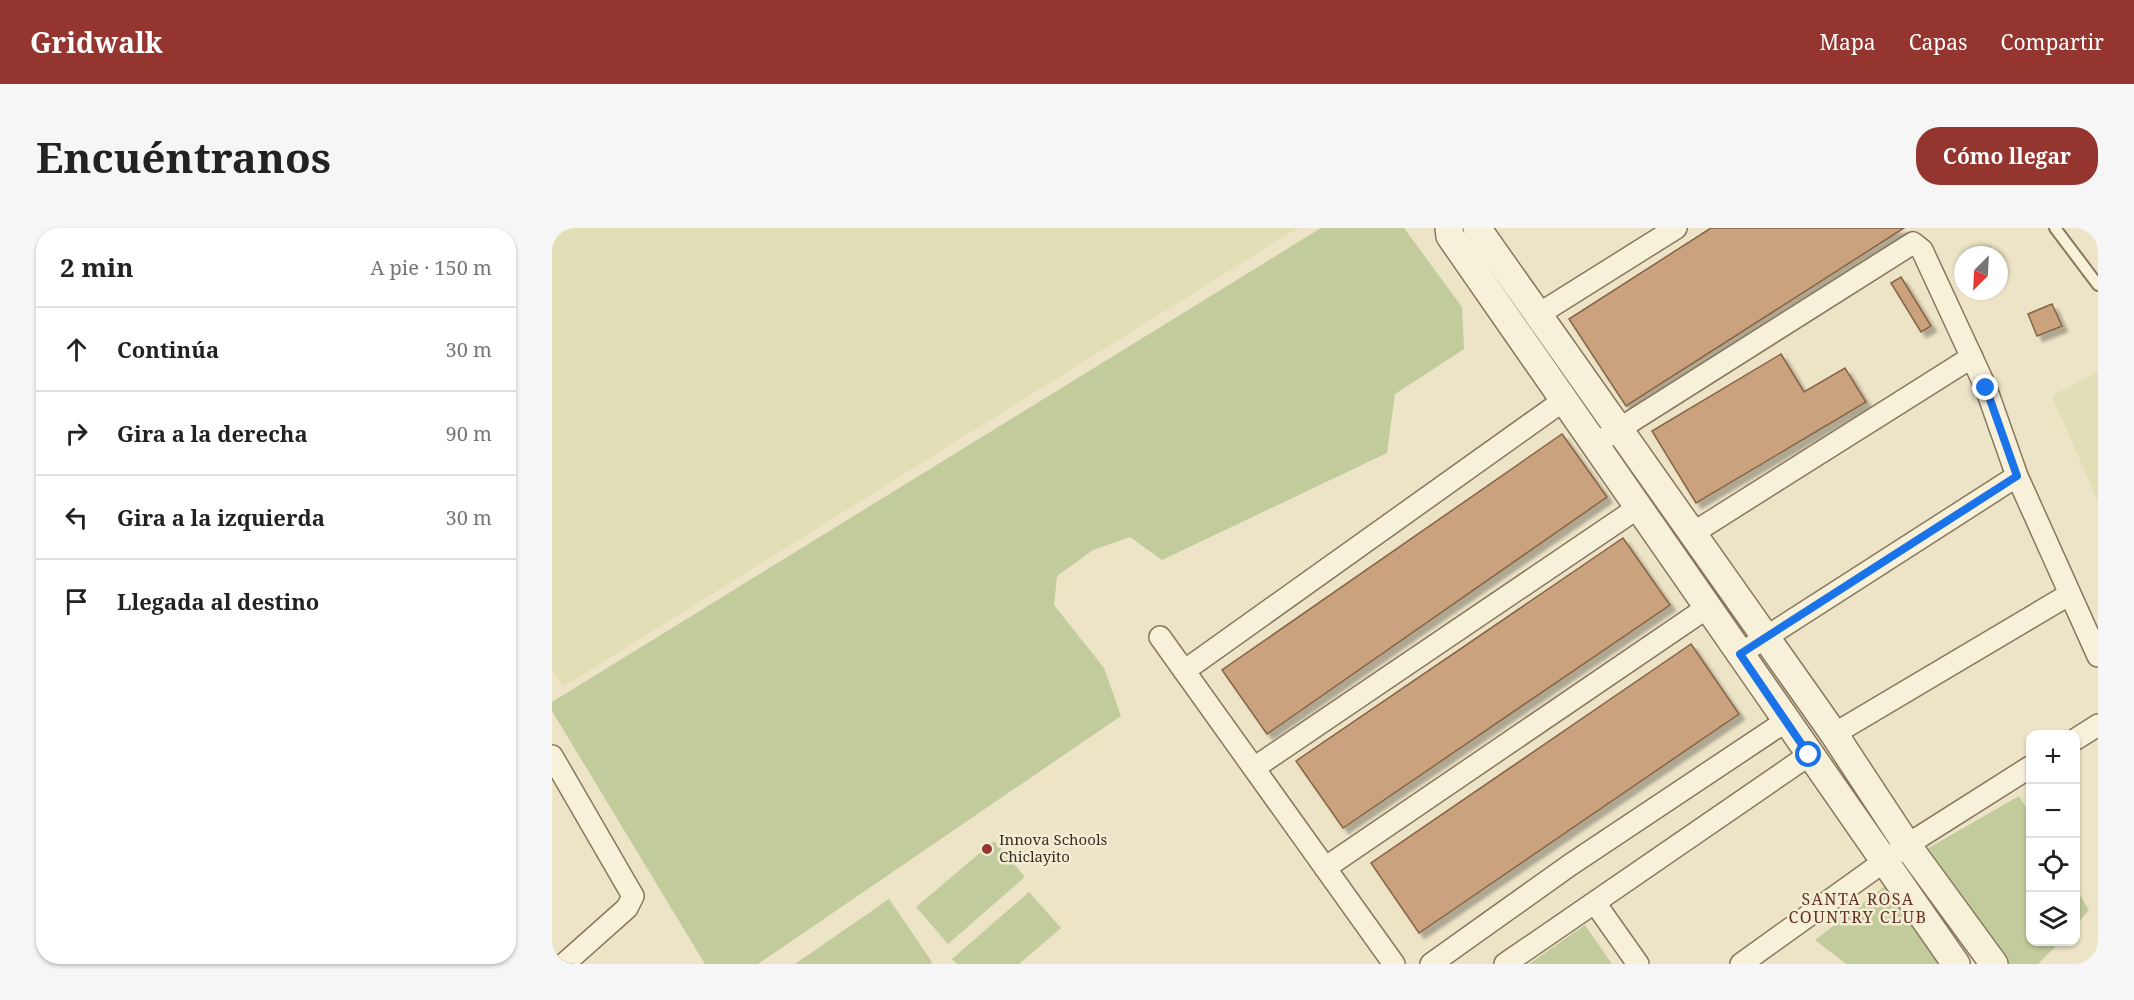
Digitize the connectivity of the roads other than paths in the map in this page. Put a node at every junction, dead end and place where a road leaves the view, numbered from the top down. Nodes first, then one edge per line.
1 (1449, 228) edge
2 (1477, 228) edge
3 (1676, 228) edge
4 (2055, 228) edge
5 (2098, 285) edge
6 (1539, 314) junction
7 (1972, 357) junction
8 (1564, 400) junction
9 (1619, 427) junction
10 (1597, 443) junction
11 (2017, 476) junction
12 (1639, 507) junction
13 (1693, 532) junction
14 (2070, 594) junction
15 (1708, 608) junction
16 (1160, 637) dead end
17 (1766, 637) junction
18 (1740, 654) junction
19 (2098, 656) edge
20 (1184, 671) junction
21 (1786, 721) junction
22 (2098, 725) edge
23 (1834, 734) junction
24 (2080, 736) edge
25 (1809, 755) junction
26 (552, 756) edge
27 (1254, 768) junction
28 (2026, 770) edge
29 (1907, 845) junction
30 (1885, 862) junction
31 (1325, 868) junction
32 (1594, 903) junction
33 (564, 964) edge
34 (1394, 964) edge
35 (1431, 964) edge
36 (1505, 964) edge
37 (1638, 964) edge
38 (1741, 964) edge
39 (1956, 964) edge
40 (1994, 964) edge

1 - 8 street
2 - 6 street
3 - 6 street
4 - 5 lane
6 - 9 street
7 - 9 street
7 - 11 street
7 - 13 street
8 - 10 street
8 - 20 street
9 - 10 street
9 - 13 street
10 - 12 street
11 - 14 street
11 - 17 street
12 - 15 street
12 - 27 street
13 - 17 street
14 - 19 street
14 - 23 street
15 - 18 street
15 - 31 street
16 - 20 street
17 - 18 street
17 - 23 street
18 - 21 street
20 - 27 street
21 - 25 street
21 - 35 street
22 - 24 street
23 - 29 street
25 - 30 street
25 - 32 street
26 - 33 street
27 - 31 street
28 - 29 street
29 - 30 street
29 - 40 street
30 - 38 street
30 - 39 street
31 - 34 street
32 - 36 street
32 - 37 street

